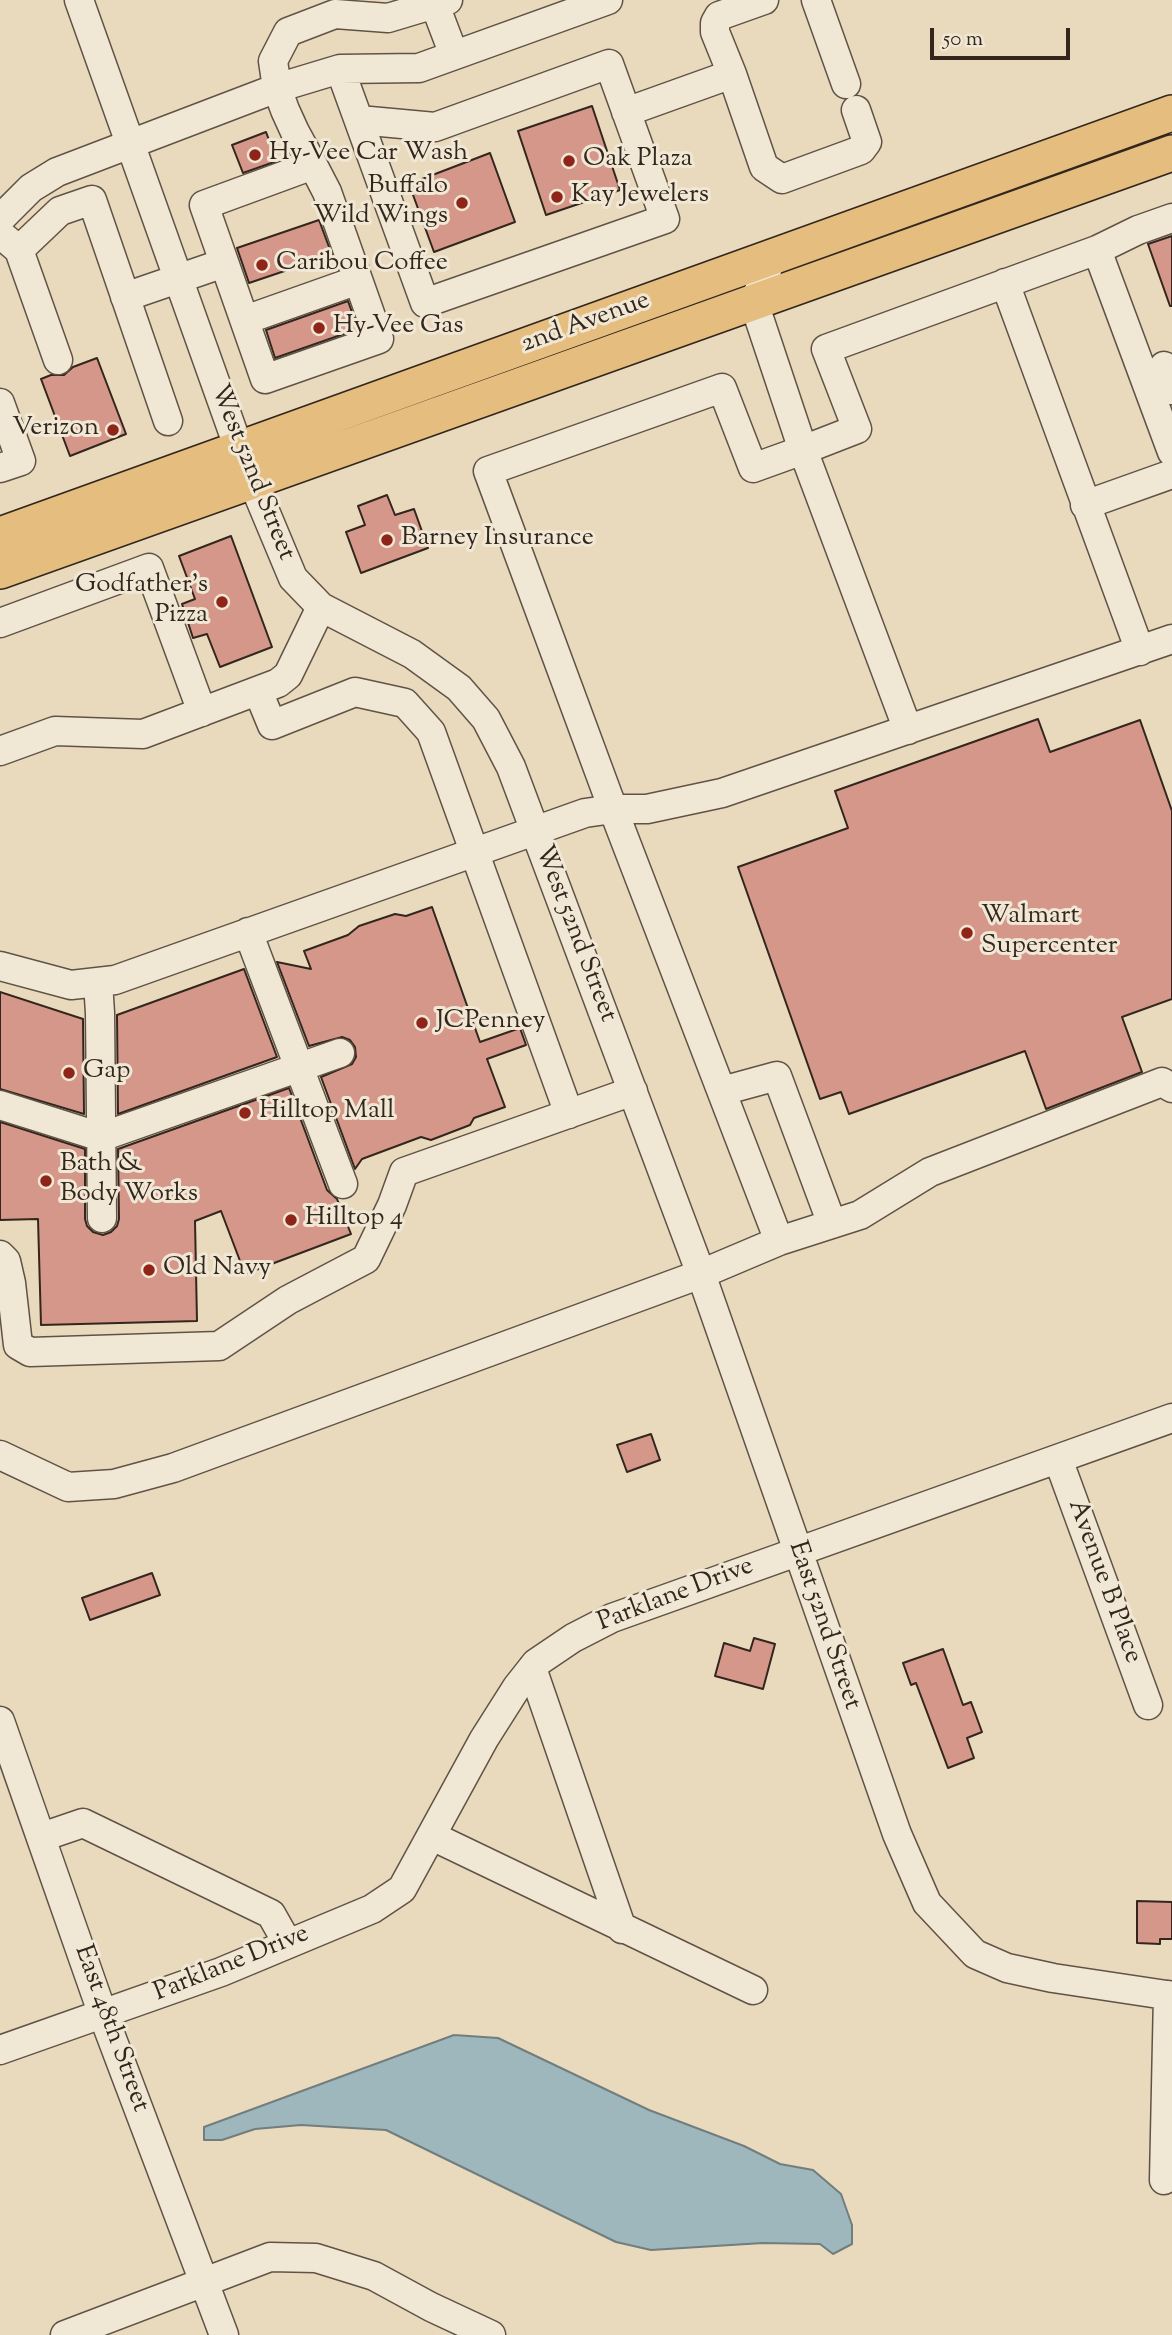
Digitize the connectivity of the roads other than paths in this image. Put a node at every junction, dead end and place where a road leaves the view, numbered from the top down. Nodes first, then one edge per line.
1 (79, 0) edge
2 (608, 0) edge
3 (764, 0) edge
4 (816, 0) edge
5 (442, 2) edge
6 (454, 55) junction
7 (340, 69) junction
8 (732, 74) junction
9 (846, 83) dead end
10 (277, 88) junction
11 (856, 110) dead end
12 (626, 112) junction
13 (1172, 113) edge
14 (359, 120) junction
15 (130, 143) junction
16 (1172, 153) edge
17 (313, 165) junction
18 (1172, 218) edge
19 (0, 219) edge
20 (9, 242) edge
21 (1097, 250) junction
22 (772, 257) junction
23 (224, 263) junction
24 (178, 279) junction
25 (358, 280) junction
26 (1005, 283) junction
27 (125, 297) junction
28 (754, 303) junction
29 (245, 320) junction
30 (58, 360) dead end
31 (0, 403) edge
32 (169, 421) dead end
33 (239, 449) junction
34 (803, 450) junction
35 (0, 468) edge
36 (1170, 474) edge
37 (251, 482) junction
38 (1085, 505) junction
39 (0, 535) edge
40 (0, 571) edge
41 (321, 607) junction
42 (0, 623) edge
43 (1172, 639) edge
44 (1140, 651) junction
45 (258, 691) junction
46 (202, 712) junction
47 (908, 730) junction
48 (0, 751) edge
49 (613, 809) junction
50 (535, 831) junction
51 (475, 851) junction
52 (248, 932) junction
53 (0, 966) edge
54 (98, 982) junction
55 (340, 1053) dead end
56 (298, 1067) junction
57 (1172, 1088) edge
58 (634, 1091) junction
59 (722, 1091) junction
60 (0, 1105) edge
61 (569, 1114) junction
62 (101, 1137) junction
63 (344, 1184) dead end
64 (102, 1218) dead end
65 (832, 1224) junction
66 (779, 1241) junction
67 (0, 1255) edge
68 (701, 1274) junction
69 (1172, 1418) edge
70 (0, 1455) edge
71 (1058, 1459) junction
72 (797, 1551) junction
73 (532, 1668) junction
74 (1148, 1705) dead end
75 (0, 1721) edge
76 (432, 1836) junction
77 (42, 1837) junction
78 (622, 1929) junction
79 (288, 1944) junction
80 (753, 1990) dead end
81 (1170, 1996) edge
82 (103, 2015) junction
83 (0, 2050) edge
84 (1164, 2180) dead end
85 (205, 2281) junction
86 (65, 2335) edge
87 (224, 2335) edge
88 (491, 2335) edge

1 - 15 street, West 52nd Street
2 - 6 street
3 - 8 street
4 - 9 street
5 - 6 street
5 - 10 street
6 - 7 street
7 - 10 street
7 - 14 street
8 - 11 street
8 - 12 street
10 - 15 street
10 - 17 street
12 - 14 street
12 - 14 street
13 - 22 main road, 2nd Avenue
15 - 19 street
15 - 24 street, West 52nd Street
16 - 28 main road, 2nd Avenue
17 - 23 street
17 - 25 street
18 - 21 street
20 - 27 street
20 - 30 street
21 - 26 street
21 - 36 street
22 - 28 street
22 - 33 main road, 2nd Avenue
23 - 24 street
23 - 29 street
24 - 27 street
24 - 33 street, West 52nd Street
25 - 29 street
25 - 29 street
26 - 34 street
26 - 38 street
27 - 32 street
28 - 34 street
28 - 37 main road, 2nd Avenue
31 - 35 street
33 - 37 street, West 52nd Street
33 - 39 main road, 2nd Avenue
34 - 47 street
34 - 49 street
36 - 38 street
37 - 40 main road, 2nd Avenue
37 - 41 street, West 52nd Street
38 - 44 street
41 - 45 street
41 - 50 street, West 52nd Street
42 - 46 street
43 - 44 street
44 - 47 street
45 - 46 street
45 - 51 street
46 - 48 street
47 - 49 street
49 - 50 street
49 - 59 street
50 - 51 street
50 - 58 street, West 52nd Street
51 - 52 street
51 - 61 street
52 - 54 street
52 - 56 street
53 - 54 street
54 - 62 street
55 - 56 street
56 - 62 street
56 - 63 street
57 - 65 street
58 - 61 street
58 - 68 street, East 52nd Street
59 - 65 street
59 - 66 street
60 - 62 street
61 - 67 street
62 - 64 street
65 - 66 street
66 - 68 street
68 - 70 street
68 - 72 street, East 52nd Street
69 - 71 street, Parklane Drive
71 - 72 street, Parklane Drive
71 - 74 street, Avenue B Place
72 - 73 street, Parklane Drive
72 - 81 street, East 52nd Street
73 - 76 street, Parklane Drive
73 - 78 street
75 - 77 street, East 48th Street
76 - 78 street
76 - 79 street, Parklane Drive
77 - 79 street
77 - 82 street, East 48th Street
78 - 80 street
79 - 82 street, Parklane Drive
81 - 84 street
82 - 83 street, Parklane Drive
82 - 85 street, East 48th Street
85 - 86 street
85 - 87 street, East 48th Street
85 - 88 street

